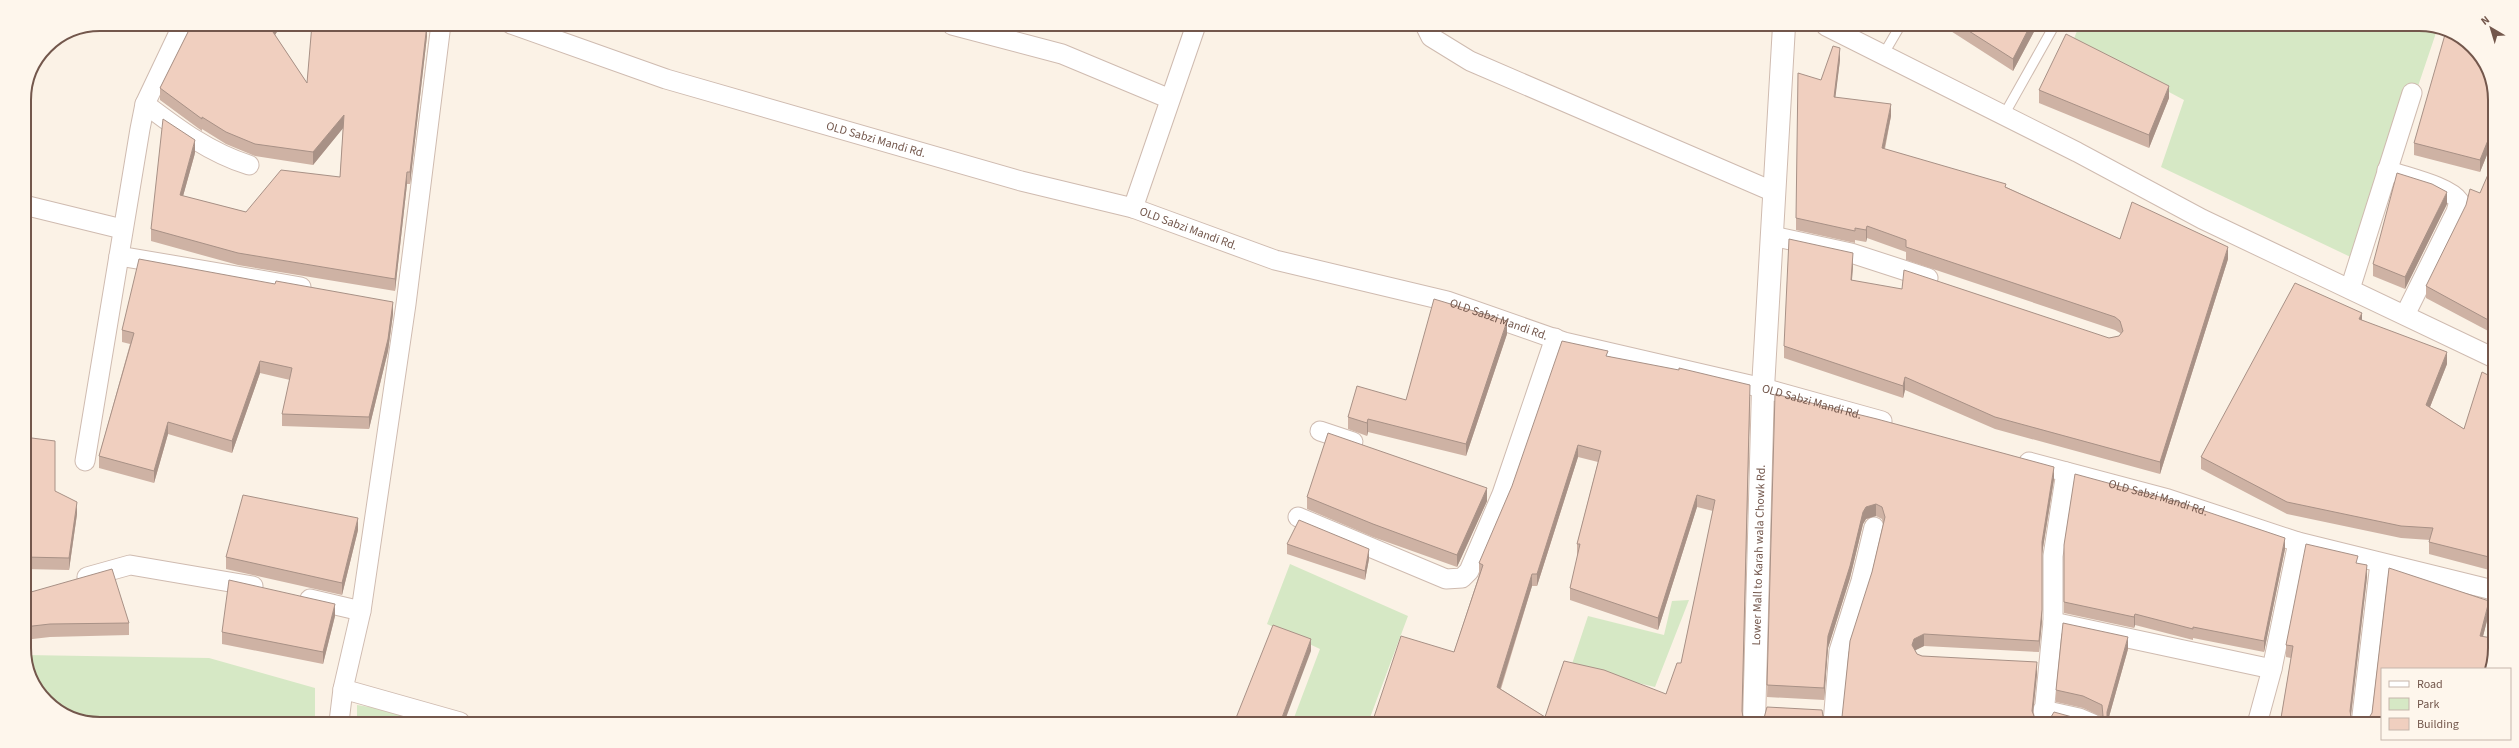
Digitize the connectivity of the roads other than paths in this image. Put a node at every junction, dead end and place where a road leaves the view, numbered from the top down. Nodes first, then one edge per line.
1 (180, 31) edge
2 (440, 31) edge
3 (531, 31) edge
4 (975, 31) edge
5 (1194, 31) edge
6 (1428, 31) edge
7 (1784, 31) edge
8 (1836, 31) edge
9 (1897, 31) edge
10 (2051, 31) edge
11 (1884, 55) junction
12 (2412, 93) dead end
13 (1170, 99) junction
14 (146, 104) junction
15 (2004, 115) junction
16 (249, 165) dead end
17 (2387, 170) junction
18 (1774, 192) junction
19 (31, 207) edge
20 (1133, 208) junction
21 (122, 229) junction
22 (1772, 236) junction
23 (119, 256) junction
24 (1948, 285) edge
25 (2350, 289) junction
26 (321, 290) edge
27 (2405, 315) junction
28 (1555, 338) junction
29 (2488, 355) edge
30 (1763, 388) junction
31 (1900, 426) edge
32 (1320, 431) dead end
33 (1371, 449) edge
34 (2013, 457) edge
35 (85, 461) dead end
36 (2066, 472) junction
37 (1298, 517) dead end
38 (1874, 527) dead end
39 (2298, 542) junction
40 (2380, 563) junction
41 (70, 582) edge
42 (2488, 589) edge
43 (268, 590) edge
44 (291, 595) edge
45 (361, 611) junction
46 (2053, 622) junction
47 (2272, 669) junction
48 (343, 689) junction
49 (1760, 712) edge
50 (1828, 715) edge
51 (340, 717) edge
52 (442, 717) edge
53 (2043, 717) edge
54 (2259, 717) edge
55 (2361, 717) edge

1 - 14 street
2 - 45 street
3 - 20 street, OLD Sabzi Mandi Rd.
4 - 13 street
5 - 13 street
6 - 18 street
7 - 18 street, Lower Mall to Karah wala Chowk Rd.
8 - 11 street
9 - 11 lane
10 - 15 lane
11 - 15 street
12 - 17 street
13 - 20 street
14 - 16 street
14 - 21 street
15 - 25 street
17 - 25 street
17 - 27 street
18 - 22 street, Lower Mall to Karah wala Chowk Rd.
19 - 21 street
20 - 28 street, OLD Sabzi Mandi Rd.
21 - 23 street
22 - 24 street
22 - 30 street, Lower Mall to Karah wala Chowk Rd.
23 - 26 street
23 - 35 street
25 - 27 street
27 - 29 street
28 - 30 street, OLD Sabzi Mandi Rd.
28 - 37 street
30 - 31 street, OLD Sabzi Mandi Rd.
30 - 49 street, Lower Mall to Karah wala Chowk Rd.
32 - 33 street
34 - 36 street, OLD Sabzi Mandi Rd.
36 - 39 street, OLD Sabzi Mandi Rd.
36 - 46 street
38 - 50 street
39 - 40 street, OLD Sabzi Mandi Rd.
39 - 47 street
40 - 42 street, OLD Sabzi Mandi Rd.
40 - 55 street
41 - 43 street
44 - 45 street
45 - 48 street
46 - 47 street
46 - 53 street
47 - 54 street
48 - 51 street
48 - 52 street

